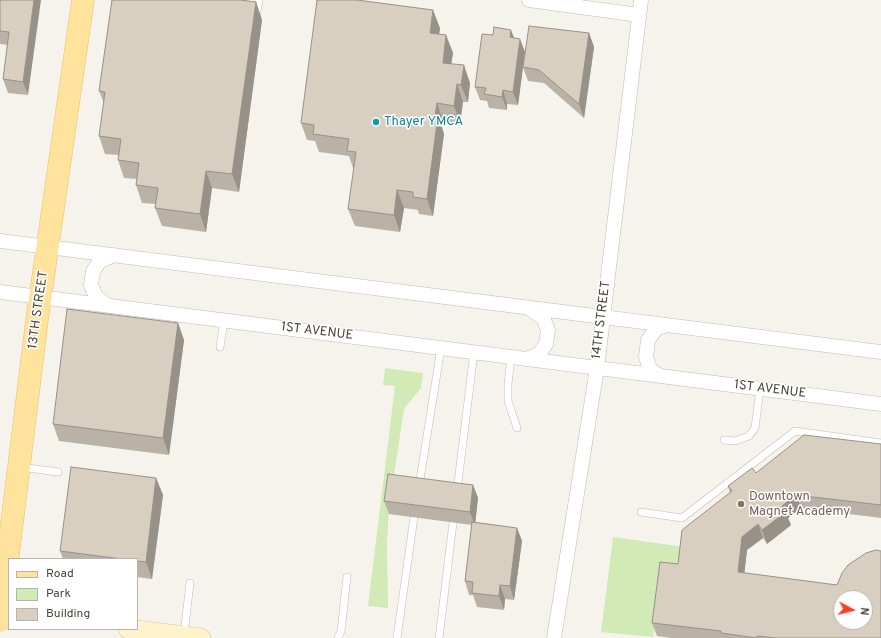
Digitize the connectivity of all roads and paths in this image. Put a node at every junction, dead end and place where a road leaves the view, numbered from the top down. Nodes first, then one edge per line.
1 (83, 0) edge
2 (259, 0) edge
3 (529, 0) edge
4 (570, 0) edge
5 (641, 0) edge
6 (554, 3) junction
7 (639, 15) junction
8 (256, 19) edge
9 (0, 241) edge
10 (48, 246) junction
11 (114, 255) junction
12 (0, 292) edge
13 (40, 297) junction
14 (107, 306) junction
15 (529, 307) junction
16 (603, 317) junction
17 (224, 320) junction
18 (666, 325) junction
19 (220, 347) dead end
20 (441, 348) junction
21 (474, 352) junction
22 (881, 352) edge
23 (511, 357) junction
24 (527, 359) junction
25 (597, 368) junction
26 (660, 376) junction
27 (760, 389) junction
28 (881, 404) edge
29 (517, 428) dead end
30 (724, 440) dead end
31 (881, 443) edge
32 (18, 467) junction
33 (58, 472) dead end
34 (418, 490) edge
35 (456, 496) edge
36 (641, 512) dead end
37 (414, 518) edge
38 (453, 523) edge
39 (8, 558) edge
40 (8, 560) edge
41 (347, 577) dead end
42 (190, 583) dead end
43 (2, 616) edge
44 (138, 630) edge
45 (193, 637) edge
46 (338, 638) edge
47 (398, 638) edge
48 (439, 638) edge
49 (554, 638) edge

1 - 10 main road, 13TH STREET
2 - 8 lane
3 - 6 street
4 - 6 lane
5 - 7 street, 14TH STREET
6 - 7 street
7 - 16 street, 14TH STREET
9 - 10 street
10 - 11 street
10 - 13 main road, 13TH STREET
11 - 14 street
11 - 15 street
12 - 13 street, 1ST AVENUE
13 - 14 street, 1ST AVENUE
13 - 32 main road, 13TH STREET
14 - 17 street, 1ST AVENUE
15 - 16 street
15 - 24 street
16 - 18 street
16 - 25 street, 14TH STREET
17 - 19 lane
17 - 20 street, 1ST AVENUE
18 - 22 street
18 - 26 street
20 - 21 street, 1ST AVENUE
20 - 34 lane
21 - 23 street, 1ST AVENUE
21 - 35 lane
23 - 24 street, 1ST AVENUE
23 - 29 lane
24 - 25 street, 1ST AVENUE
25 - 26 street, 1ST AVENUE
25 - 49 street, 14TH STREET
26 - 27 street, 1ST AVENUE
27 - 28 street, 1ST AVENUE
27 - 30 lane
31 - 36 lane
32 - 33 lane
32 - 39 main road, 13TH STREET
37 - 47 lane
38 - 48 lane
40 - 43 main road, 13TH STREET
41 - 46 lane
42 - 45 lane
44 - 45 main road

